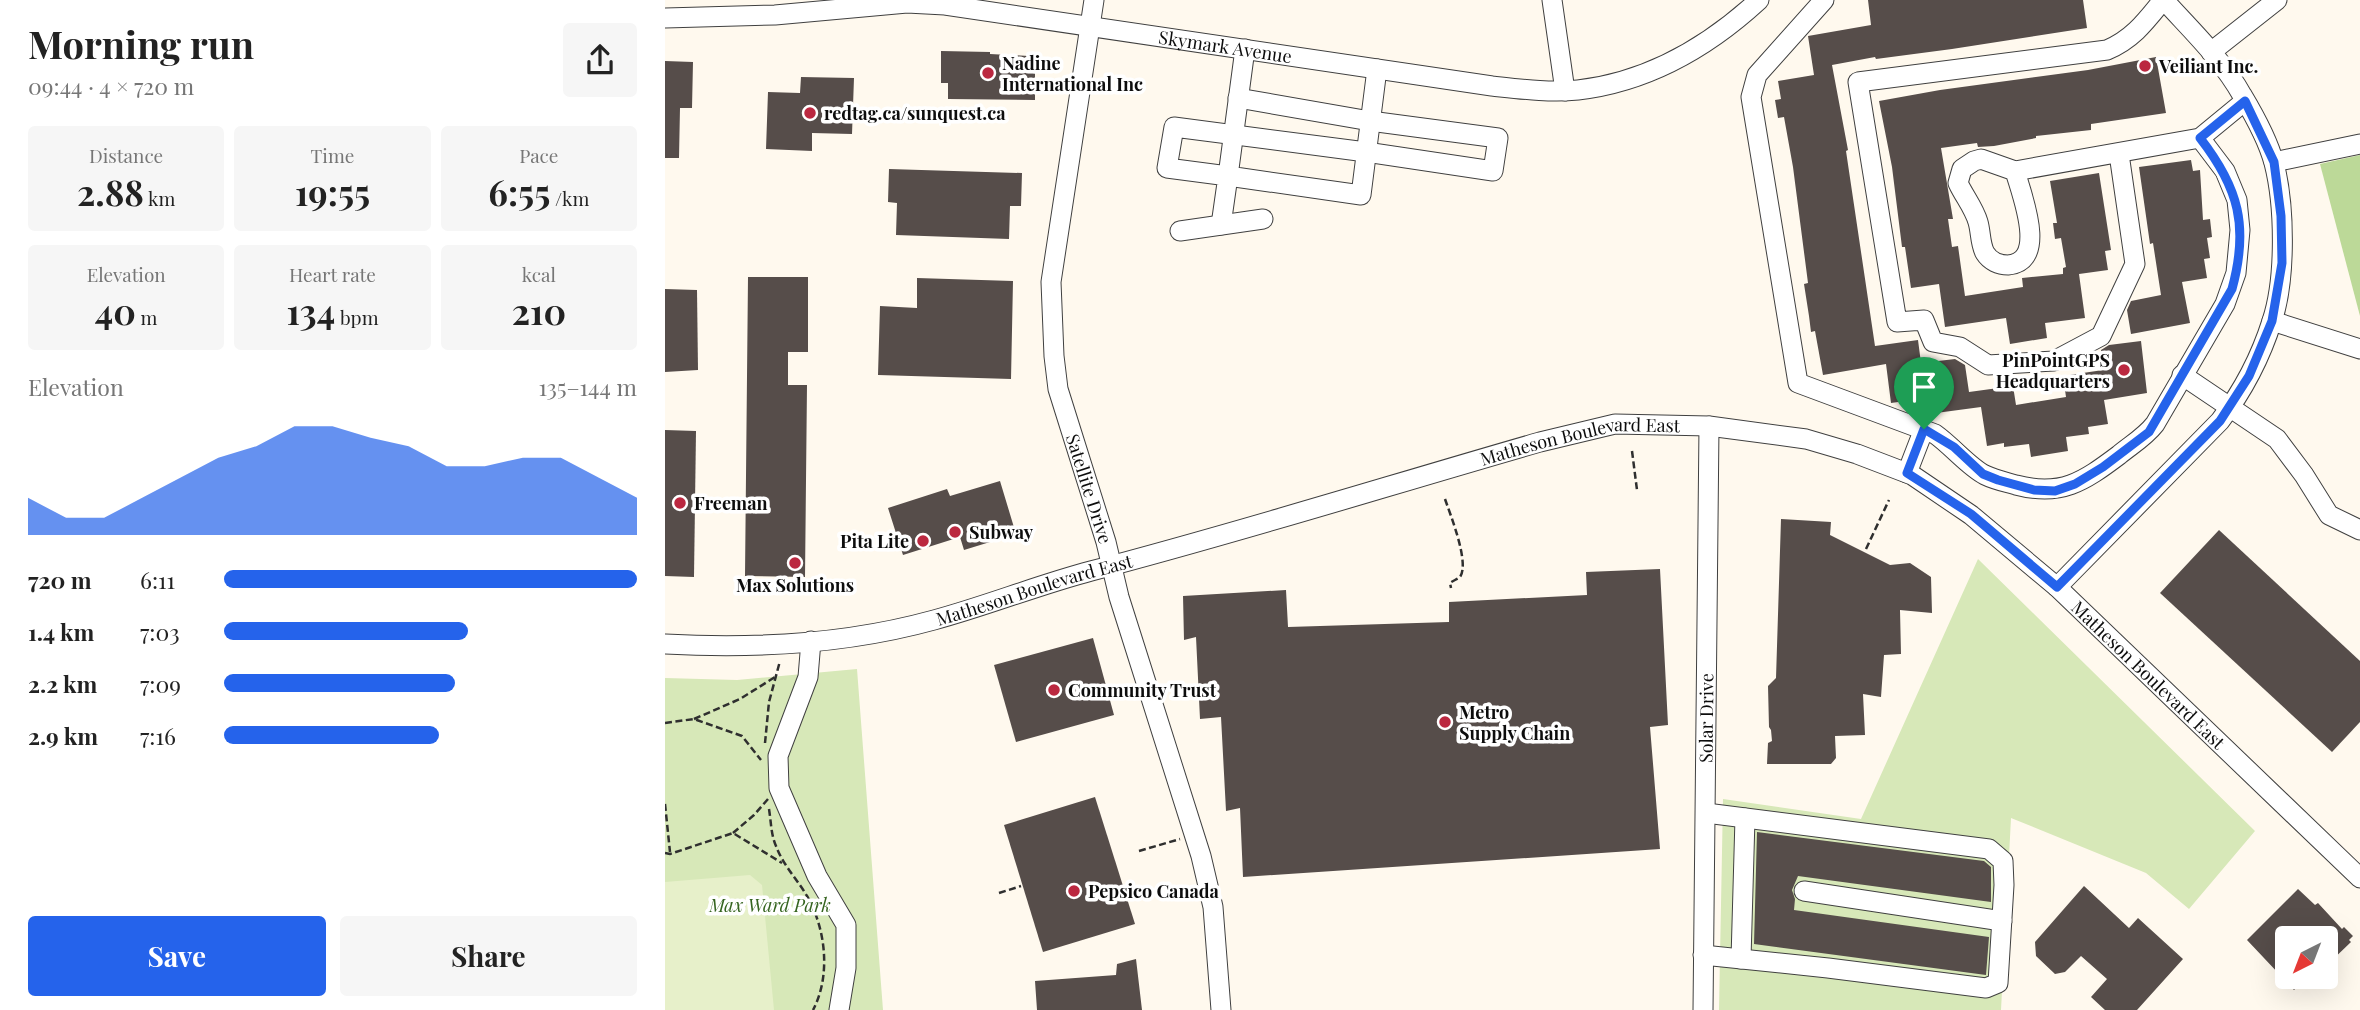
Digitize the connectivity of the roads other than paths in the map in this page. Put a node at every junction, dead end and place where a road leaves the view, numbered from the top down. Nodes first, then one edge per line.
1 (1094, 0) edge
2 (1552, 0) edge
3 (1759, 0) edge
4 (1824, 0) edge
5 (2164, 0) edge
6 (2277, 0) edge
7 (665, 18) edge
8 (1090, 25) junction
9 (1245, 49) junction
10 (2211, 52) junction
11 (1377, 69) junction
12 (1565, 91) junction
13 (1238, 98) junction
14 (2245, 101) junction
15 (1370, 121) junction
16 (1233, 136) junction
17 (2200, 138) junction
18 (2360, 144) edge
19 (1366, 152) junction
20 (2119, 154) junction
21 (2274, 162) junction
22 (2015, 171) junction
23 (1228, 176) junction
24 (1263, 219) dead end
25 (1221, 225) junction
26 (1180, 231) dead end
27 (2272, 321) junction
28 (2360, 349) edge
29 (2182, 375) junction
30 (2231, 408) junction
31 (1709, 426) junction
32 (1924, 429) junction
33 (1907, 473) junction
34 (2360, 530) edge
35 (1112, 566) junction
36 (2057, 587) junction
37 (811, 641) junction
38 (665, 644) edge
39 (1706, 813) junction
40 (1745, 818) junction
41 (2360, 878) edge
42 (1804, 891) dead end
43 (2002, 920) junction
44 (1703, 956) junction
45 (1741, 959) junction
46 (839, 1010) edge
47 (1221, 1010) edge
48 (1703, 1010) edge

1 - 8 street, Satellite Drive
2 - 12 street
3 - 12 street, Skymark Avenue
4 - 32 street
5 - 10 street
5 - 20 street
6 - 10 street
7 - 8 street, Skymark Avenue
8 - 9 street, Skymark Avenue
8 - 35 street, Satellite Drive
9 - 11 street, Skymark Avenue
9 - 13 street
10 - 14 street
11 - 12 street, Skymark Avenue
11 - 15 street
13 - 15 street
13 - 16 street
14 - 17 street
14 - 21 street
15 - 19 street
15 - 19 street
16 - 19 street
16 - 23 street
16 - 23 street
17 - 20 street
17 - 29 street
18 - 21 street
19 - 23 street
20 - 22 street
21 - 27 street
22 - 22 street
23 - 25 street
24 - 25 street
25 - 26 street
27 - 28 street
27 - 30 street
29 - 30 street
29 - 32 street
30 - 34 street
30 - 36 street
31 - 33 street, Matheson Boulevard East
31 - 35 street, Matheson Boulevard East
31 - 39 street, Solar Drive
32 - 33 street
33 - 36 street, Matheson Boulevard East
35 - 37 street, Matheson Boulevard East
35 - 47 street, Satellite Drive
36 - 41 street, Matheson Boulevard East
37 - 38 street, Matheson Boulevard East
37 - 46 street
39 - 40 street
39 - 44 street, Solar Drive
40 - 43 street
40 - 45 street
42 - 43 street
43 - 45 street
44 - 45 street
44 - 48 street, Solar Drive

